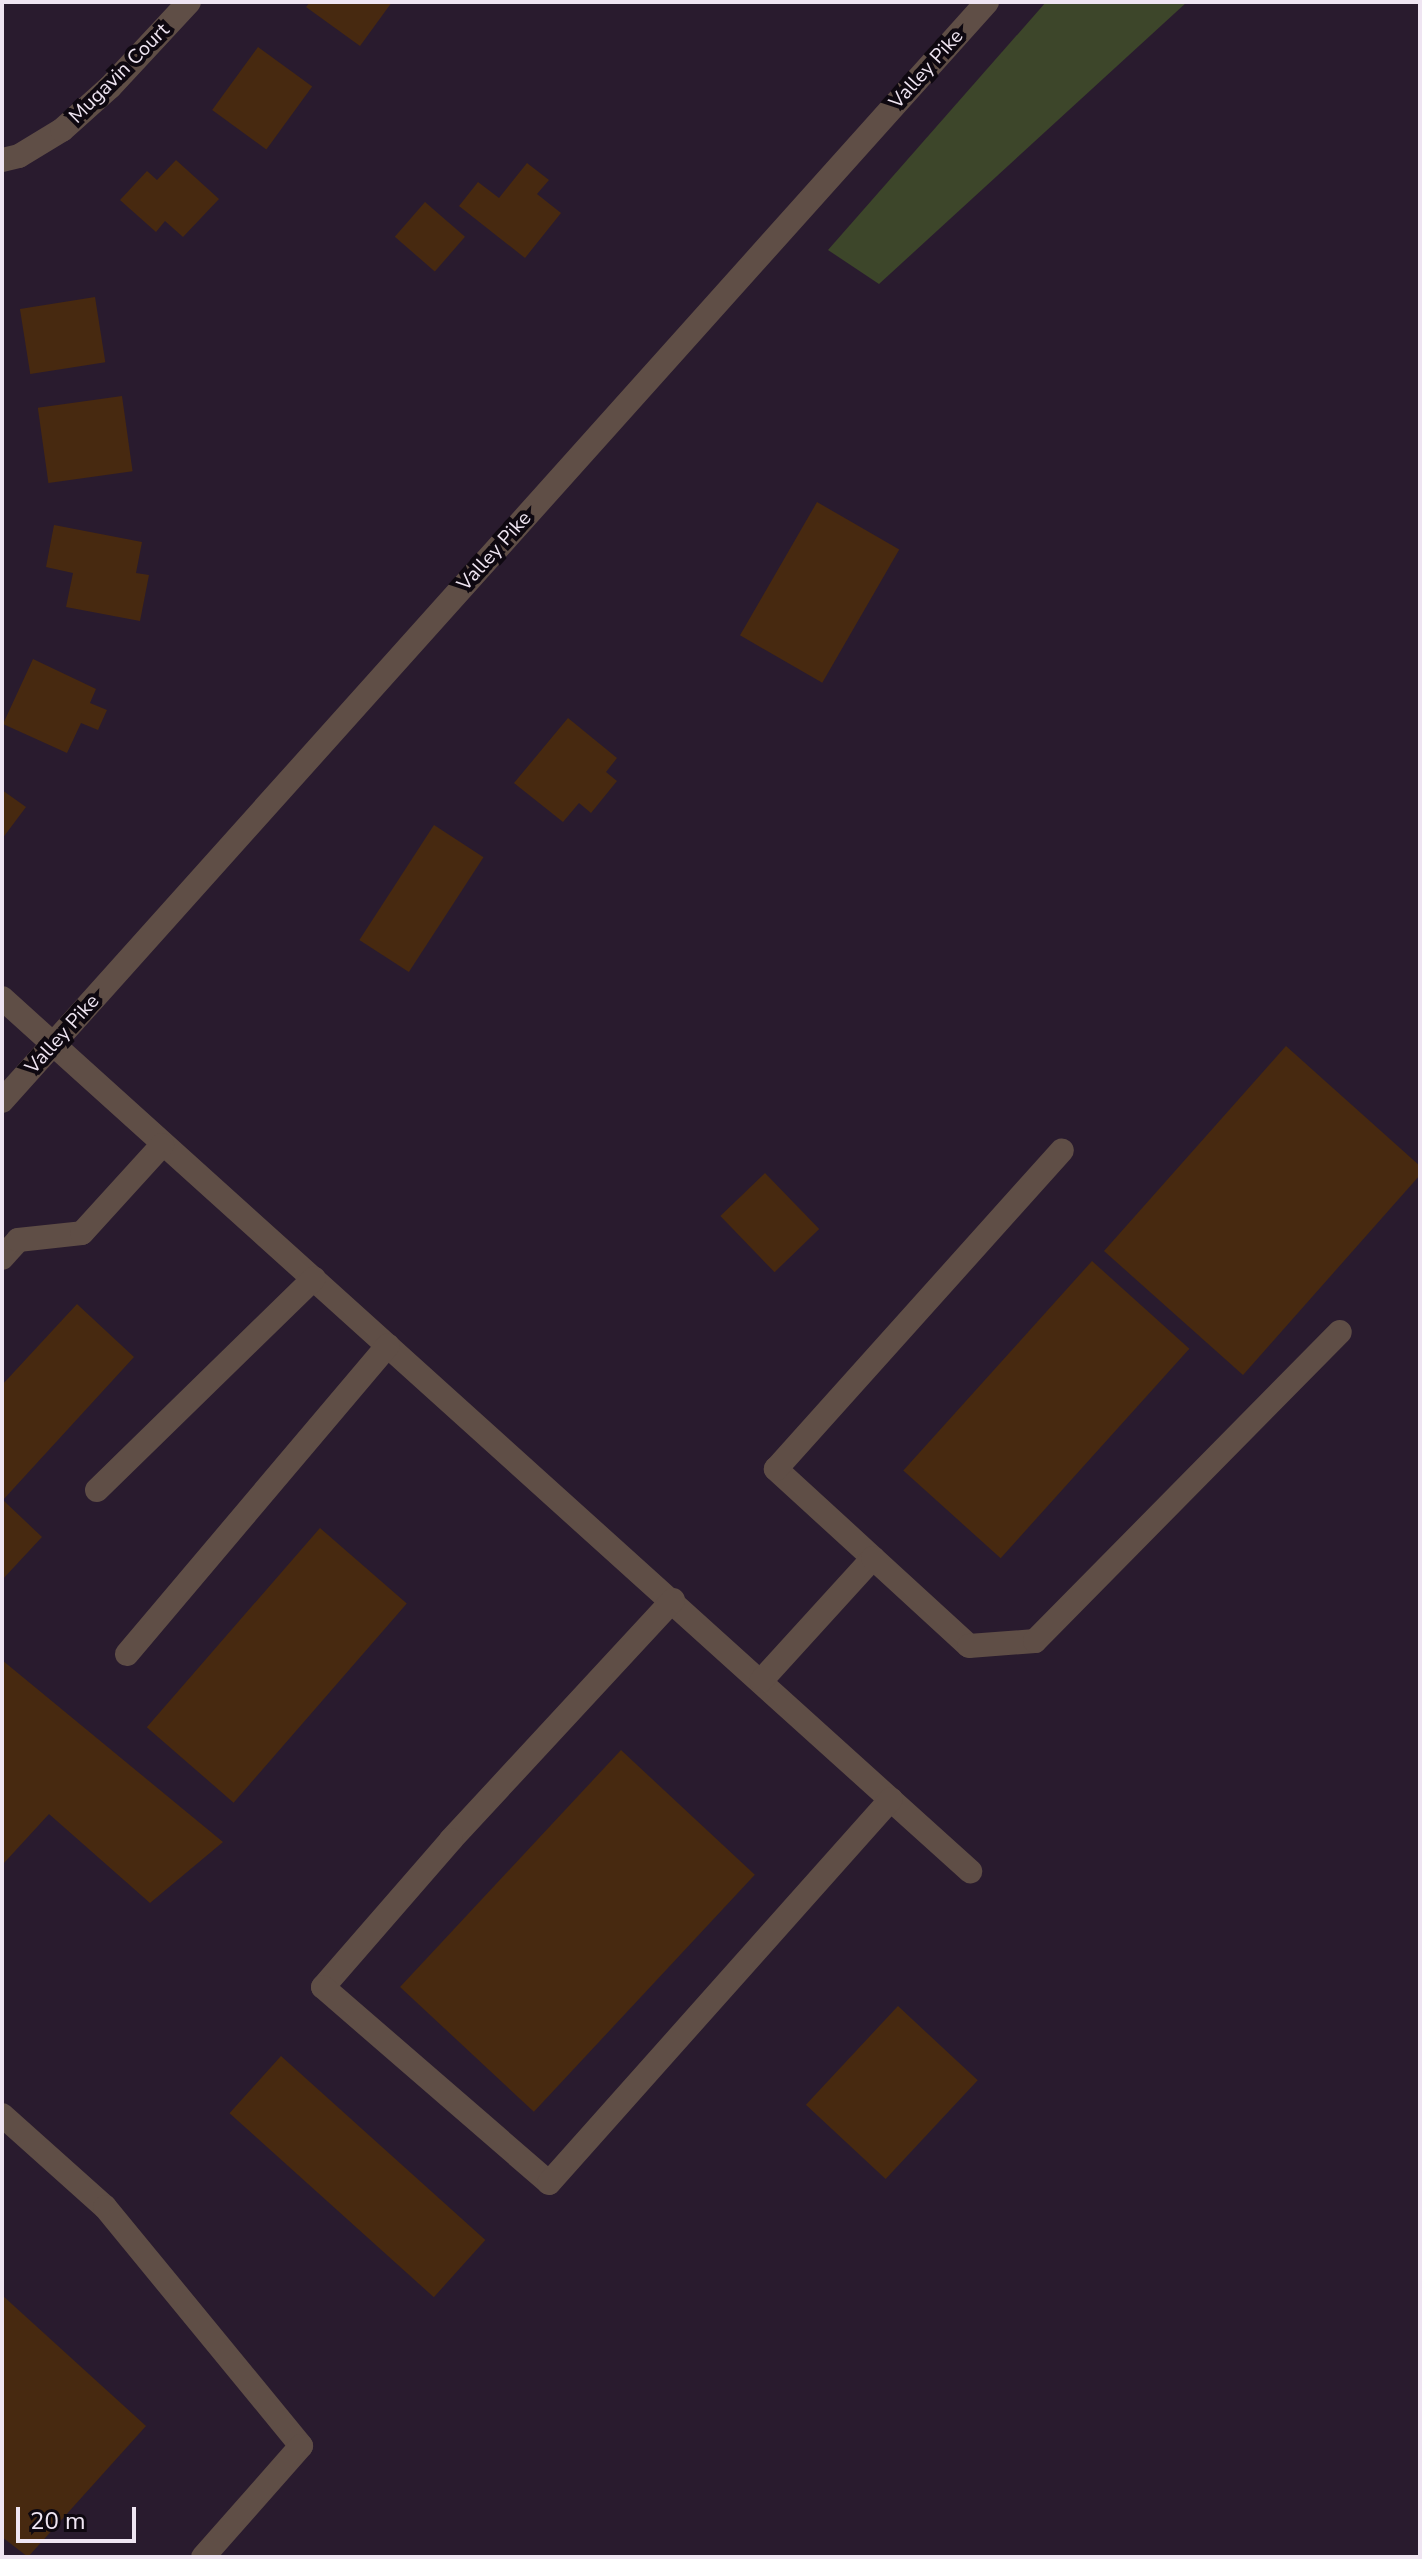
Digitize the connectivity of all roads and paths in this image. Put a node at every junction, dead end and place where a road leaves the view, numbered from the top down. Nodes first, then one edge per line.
1 (189, 2) edge
2 (987, 2) edge
3 (2, 160) edge
4 (2, 998) edge
5 (53, 1044) junction
6 (2, 1101) edge
7 (162, 1145) junction
8 (1062, 1150) dead end
9 (2, 1258) edge
10 (314, 1278) junction
11 (1340, 1332) dead end
12 (388, 1345) junction
13 (97, 1490) dead end
14 (873, 1558) junction
15 (673, 1600) junction
16 (127, 1654) dead end
17 (761, 1681) junction
18 (891, 1799) junction
19 (970, 1871) dead end
20 (2, 2115) edge
21 (203, 2557) edge

1 - 3 street, Mugavin Court
2 - 5 street, Valley Pike
4 - 5 street
5 - 6 street, Valley Pike
5 - 7 street
7 - 9 street
7 - 10 street
8 - 14 street
10 - 12 street
10 - 13 street
11 - 14 street
12 - 15 street
12 - 16 street
14 - 17 street
15 - 17 street
15 - 18 street
17 - 18 street
18 - 19 street
20 - 21 street

